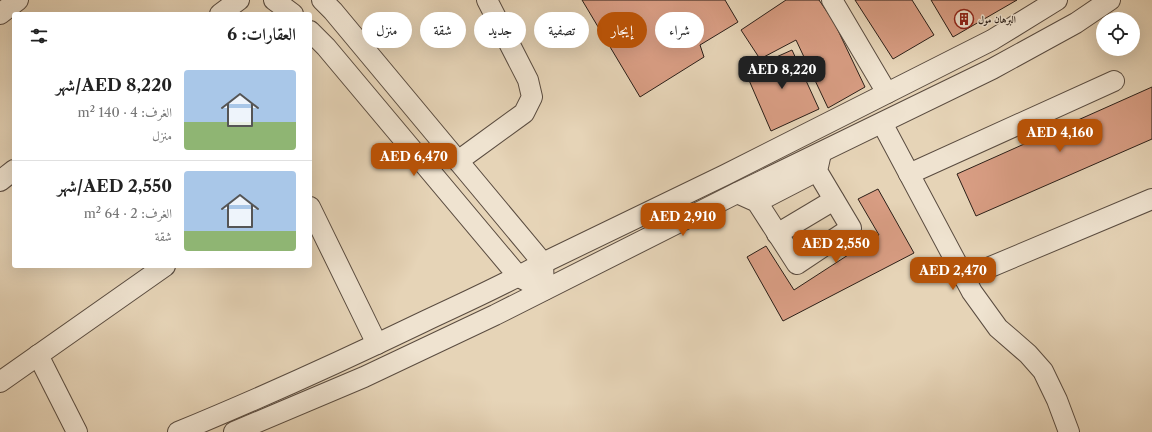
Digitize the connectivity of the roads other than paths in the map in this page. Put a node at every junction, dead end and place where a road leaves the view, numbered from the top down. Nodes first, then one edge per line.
1 (18, 0) edge
2 (239, 0) edge
3 (274, 0) edge
4 (322, 0) edge
5 (487, 0) edge
6 (832, 0) edge
7 (1057, 0) edge
8 (1110, 0) edge
9 (223, 12) edge
10 (290, 12) edge
11 (0, 14) edge
12 (312, 33) edge
13 (1114, 81) dead end
14 (887, 93) junction
15 (882, 123) junction
16 (458, 161) junction
17 (819, 162) junction
18 (12, 172) edge
19 (910, 174) junction
20 (0, 181) edge
21 (737, 193) junction
22 (761, 200) junction
23 (834, 200) junction
24 (1152, 200) edge
25 (312, 211) edge
26 (777, 234) junction
27 (543, 262) junction
28 (162, 268) edge
29 (519, 276) junction
30 (964, 278) junction
31 (544, 290) junction
32 (378, 344) junction
33 (38, 355) junction
34 (0, 382) edge
35 (77, 432) edge
36 (178, 432) edge
37 (234, 432) edge
38 (1069, 432) edge

1 - 11 street
2 - 9 street
3 - 10 street
4 - 16 street
5 - 16 street
6 - 14 street
7 - 14 street
8 - 15 street
12 - 29 street
13 - 19 street
14 - 27 street
15 - 17 street
15 - 19 street
16 - 27 street
17 - 21 street
17 - 22 street
17 - 23 street
18 - 20 street
19 - 30 street
21 - 22 street
21 - 31 street
22 - 26 street
23 - 26 street
23 - 26 street
24 - 30 street
25 - 32 street
27 - 29 street
27 - 31 street
28 - 33 street
29 - 31 street
29 - 32 street
30 - 38 street
31 - 37 street
32 - 36 street
33 - 34 street
33 - 35 street

